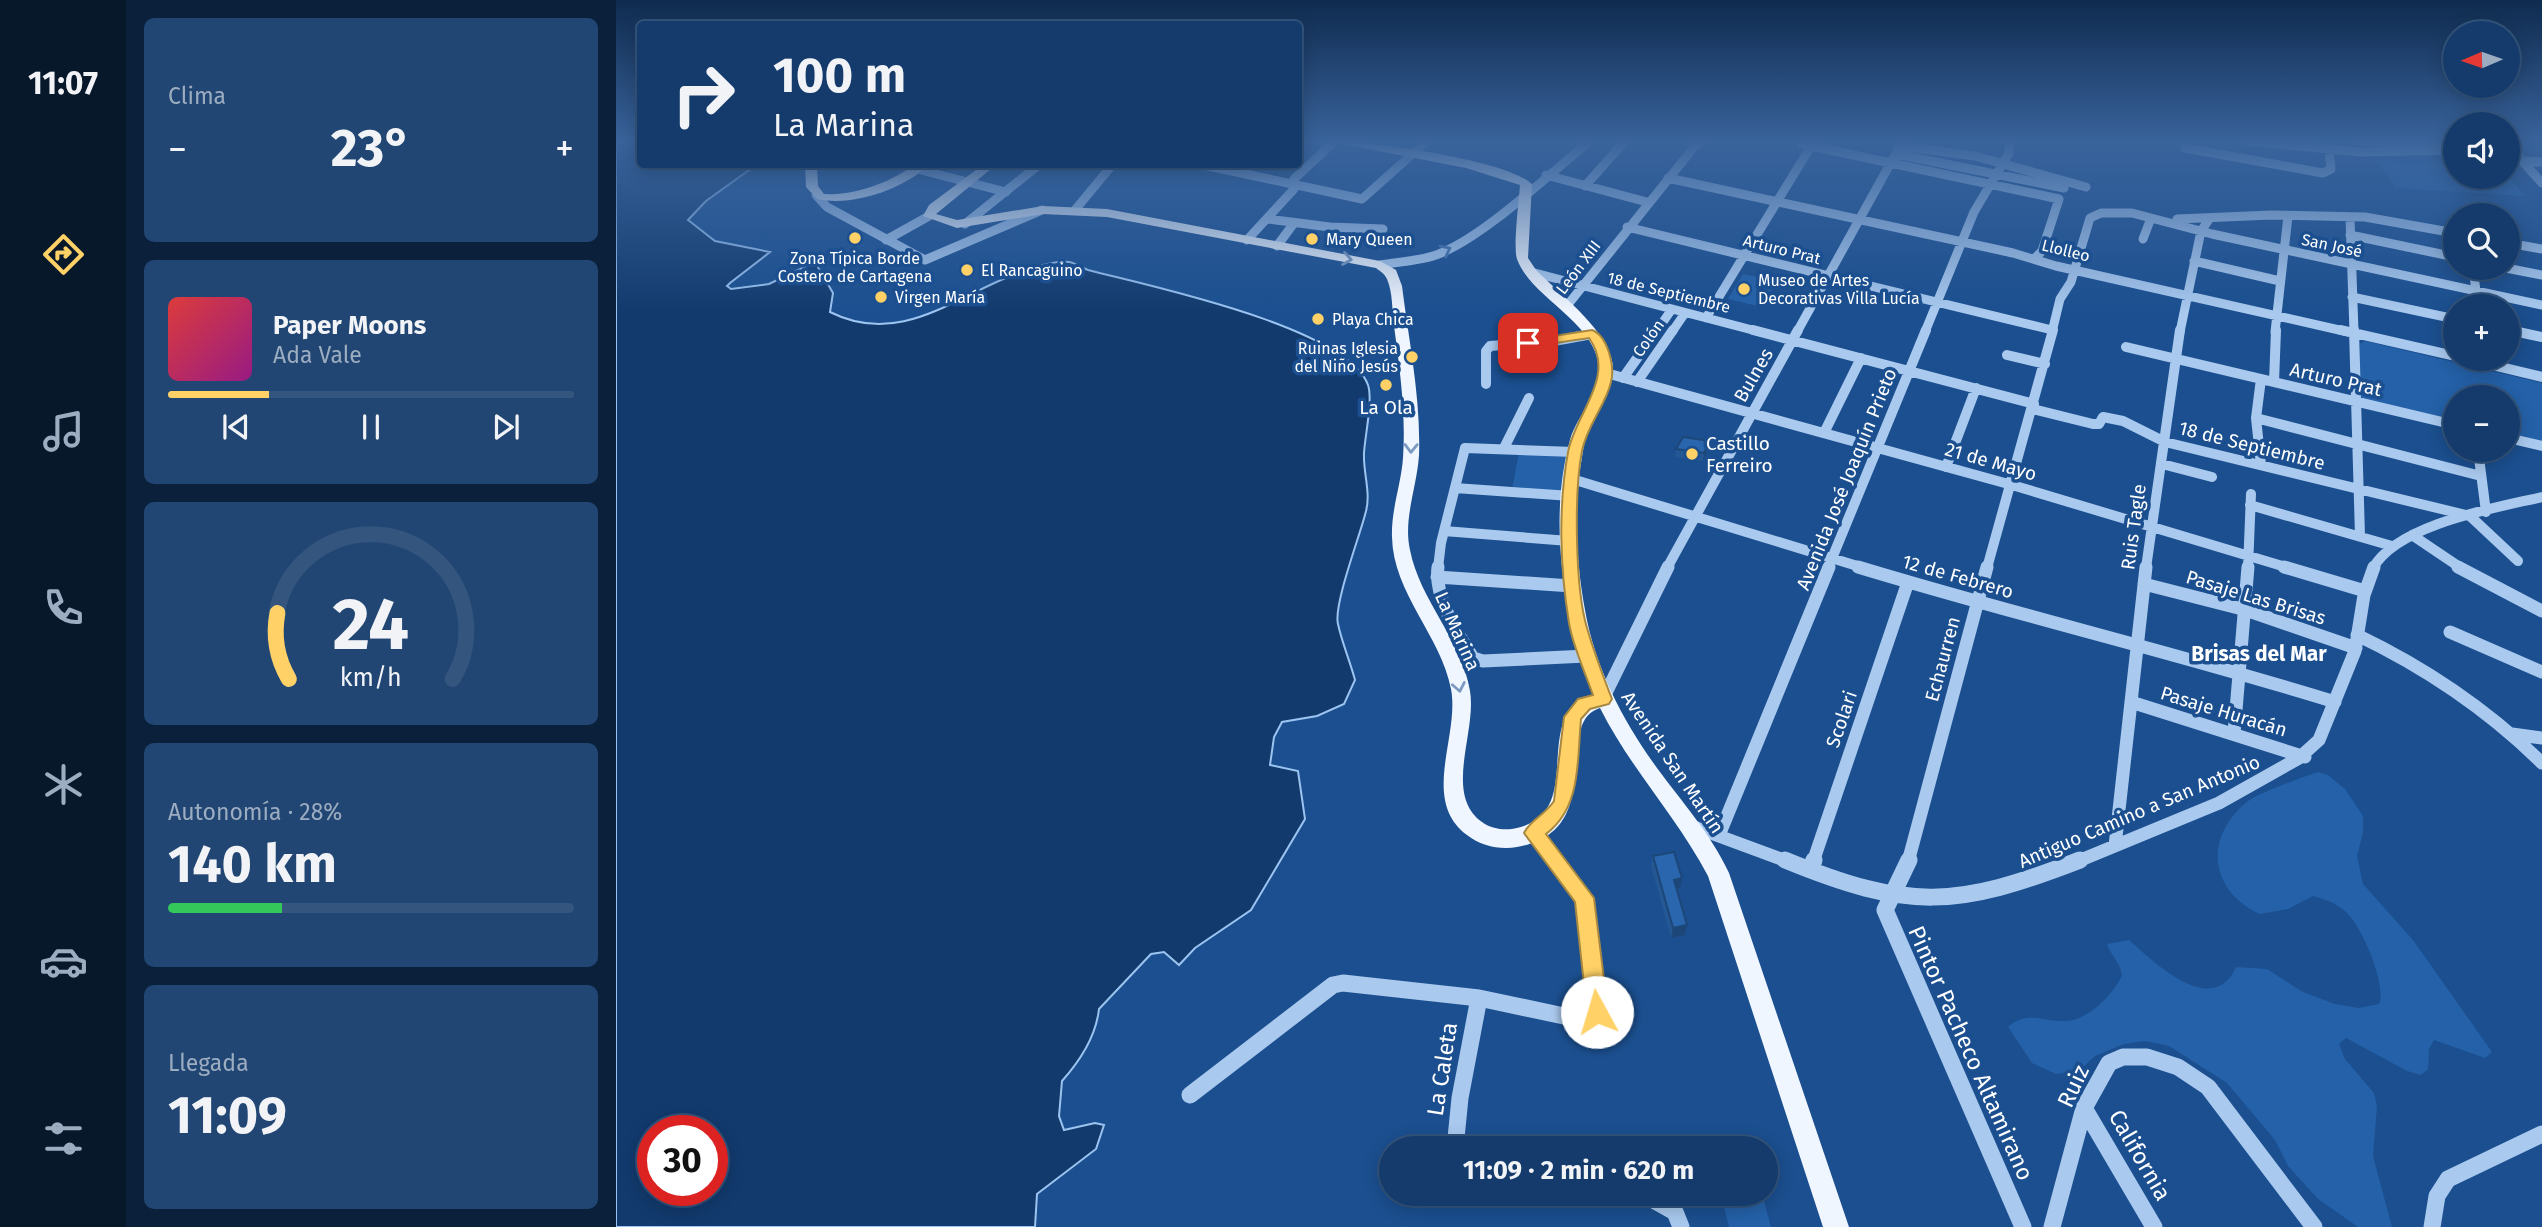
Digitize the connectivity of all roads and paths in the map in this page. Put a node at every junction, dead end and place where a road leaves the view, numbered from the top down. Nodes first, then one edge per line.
1 (819, 198) edge
2 (948, 198) edge
3 (998, 198) edge
4 (1085, 198) edge
5 (1284, 198) edge
6 (1359, 198) edge
7 (1521, 198) edge
8 (1526, 198) edge
9 (1633, 198) edge
10 (1650, 198) edge
11 (1763, 198) edge
12 (1782, 198) edge
13 (1872, 198) edge
14 (1983, 198) edge
15 (2056, 198) edge
16 (1363, 199) edge
17 (1647, 202) junction
18 (1780, 202) junction
19 (1043, 210) junction
20 (1075, 210) junction
21 (931, 212) junction
22 (2118, 212) joint
23 (2288, 216) junction
24 (2350, 217) junction
25 (2151, 218) junction
26 (2210, 218) junction
27 (1268, 219) junction
28 (1860, 220) junction
29 (2165, 220) junction
30 (1294, 223) junction
31 (965, 224) junction
32 (1627, 228) junction
33 (1383, 229) dead end
34 (2201, 231) junction
35 (2443, 231) edge
36 (2350, 235) junction
37 (2143, 239) dead end
38 (886, 240) junction
39 (1247, 240) junction
40 (1962, 243) junction
41 (2520, 245) edge
42 (1277, 246) junction
43 (2281, 249) junction
44 (2542, 249) edge
45 (2443, 254) edge
46 (1745, 256) junction
47 (2035, 258) junction
48 (2194, 261) junction
49 (2351, 264) junction
50 (1380, 265) junction
51 (2074, 270) junction
52 (1531, 271) junction
53 (2520, 271) edge
54 (2542, 275) edge
55 (1828, 276) junction
56 (2475, 280) edge
57 (2280, 281) junction
58 (1581, 286) junction
59 (2476, 290) junction
60 (2186, 293) junction
61 (2476, 294) edge
62 (2352, 297) junction
63 (1938, 303) junction
64 (2542, 305) edge
65 (1566, 307) junction
66 (1672, 309) junction
67 (1685, 313) junction
68 (2276, 314) junction
69 (2443, 316) edge
70 (1706, 318) junction
71 (2052, 330) junction
72 (2353, 331) junction
73 (2520, 332) edge
74 (1592, 334) junction
75 (2542, 337) edge
76 (1793, 341) junction
77 (2126, 347) dead end
78 (2443, 353) edge
79 (2007, 355) dead end
80 (1861, 358) junction
81 (2175, 359) junction
82 (2045, 365) junction
83 (1910, 371) junction
84 (2520, 371) edge
85 (1606, 373) junction
86 (2542, 377) edge
87 (1623, 378) junction
88 (2261, 379) junction
89 (1637, 382) junction
90 (2274, 382) junction
91 (1486, 384) dead end
92 (1976, 388) junction
93 (1529, 398) dead end
94 (2356, 402) junction
95 (2034, 406) junction
96 (1751, 413) junction
97 (2256, 418) junction
98 (2443, 422) edge
99 (1824, 433) junction
100 (2520, 441) edge
101 (2165, 442) junction
102 (2357, 444) junction
103 (2542, 446) edge
104 (1504, 448) junction
105 (1878, 448) junction
106 (1575, 453) junction
107 (2479, 462) edge
108 (2162, 464) junction
109 (2261, 465) junction
110 (1946, 467) junction
111 (2481, 476) junction
112 (2212, 477) dead end
113 (1572, 479) junction
114 (2012, 485) junction
115 (1455, 488) junction
116 (2359, 489) junction
117 (1571, 496) junction
118 (2542, 497) edge
119 (2486, 512) junction
120 (2470, 516) junction
121 (1694, 517) junction
122 (2151, 526) junction
123 (1444, 531) junction
124 (2360, 536) junction
125 (2412, 536) junction
126 (1569, 541) junction
127 (2392, 546) junction
128 (2249, 556) junction
129 (1832, 559) junction
130 (2518, 561) dead end
131 (1437, 577) junction
132 (1908, 582) junction
133 (2144, 584) junction
134 (1572, 586) junction
135 (2365, 591) junction
136 (1977, 603) junction
137 (2246, 610) junction
138 (2542, 611) edge
139 (2450, 632) dead end
140 (2356, 642) junction
141 (2136, 645) junction
142 (1586, 656) junction
143 (2238, 672) junction
144 (2542, 672) edge
145 (1603, 699) junction
146 (2131, 702) junction
147 (2335, 702) junction
148 (2234, 734) junction
149 (2512, 734) junction
150 (2542, 738) edge
151 (2305, 757) junction
152 (2542, 764) edge
153 (1689, 825) junction
154 (1534, 833) junction
155 (1720, 833) junction
156 (2115, 846) junction
157 (1811, 868) junction
158 (1890, 895) junction
159 (1479, 998) junction
160 (1190, 1095) dead end
161 (2084, 1108) junction
162 (2230, 1114) joint
163 (2542, 1134) edge
164 (1456, 1136) edge
165 (1664, 1206) edge
166 (1681, 1227) edge
167 (1836, 1227) edge
168 (2023, 1227) edge
169 (2052, 1227) edge
170 (2154, 1227) edge
171 (2314, 1227) edge
172 (2432, 1227) edge

1 - 38 street
2 - 21 main road
3 - 31 street
4 - 20 street
5 - 27 street
6 - 16 street
50 -> 7 street
8 - 52 main road
9 - 17 street
10 - 17 street, León XIII
11 - 18 street, Llolleo
12 - 18 street
13 - 28 street, Bulnes
14 - 40 street, Avenida José Joaquín Prieto
15 - 47 street
17 - 32 street, León XIII
18 - 28 street, Llolleo
18 - 46 street
19 - 20 main road
19 - 31 main road
19 - 38 street
20 - 39 main road
21 - 31 main road
21 - 38 street
22 - 25 street, San José
22 - 51 street, Echaurren
23 - 24 street
23 - 26 street
23 - 43 street
24 - 35 street
24 - 36 street
25 - 29 street, San José
25 - 37 street
26 - 29 street
26 - 34 street, Ruis Tagle
27 - 30 street
27 - 39 street
28 - 40 street, Llolleo
28 - 55 street, Bulnes
29 - 34 street, San José
30 - 33 street
30 - 42 street
32 - 46 street, Arturo Prat
32 - 58 street, León XIII
34 - 43 street, San José
34 - 48 street, Ruis Tagle
36 - 45 street
36 - 49 street
39 - 42 main road
40 - 47 street, Llolleo
40 - 63 street, Avenida José Joaquín Prieto
41 - 44 street
42 -> 50 main road
43 - 49 street, San José
43 - 57 street
46 - 55 street, Arturo Prat
46 - 70 street
47 - 51 street, Llolleo
48 - 57 street
48 - 60 street, Ruis Tagle
49 - 59 street, San José
49 - 62 street
50 -> 154 main road, La Marina
51 - 60 street, Llolleo
51 - 71 street, Echaurren
52 - 58 street, 18 de Septiembre
52 - 65 main road
53 - 54 street
55 - 63 street, Arturo Prat
55 - 76 street, Bulnes
56 - 59 street
57 - 68 street
58 - 65 street, León XIII
58 - 66 street, 18 de Septiembre
59 - 61 street
59 - 64 street, San José
60 - 68 street, Llolleo
60 - 81 street, Ruis Tagle
62 - 69 street
62 - 72 street
63 - 71 street, Arturo Prat
63 - 83 street, Avenida José Joaquín Prieto
65 - 74 main road
66 - 67 street, 18 de Septiembre
66 - 87 street, Colón
67 - 70 street, 18 de Septiembre
67 - 89 street, Colón
68 - 72 street, Llolleo
68 - 90 street
70 - 76 street, 18 de Septiembre
71 - 82 street, Echaurren
72 - 78 street, Llolleo
72 - 94 street
73 - 75 street
74 - 85 main road
74 - 91 street
76 - 80 street, 18 de Septiembre
76 - 96 street, Bulnes
77 - 81 street, Arturo Prat
79 - 82 street
80 - 83 street, 18 de Septiembre
80 - 99 street
81 - 88 street, Arturo Prat
81 - 101 street, Ruis Tagle
82 - 95 street, Echaurren
83 - 92 street, 18 de Septiembre
83 - 105 street, Avenida José Joaquín Prieto
84 - 86 street
85 - 87 street, 21 de Mayo
85 - 106 main road, Avenida San Martín
87 - 89 street, 21 de Mayo
88 - 90 street, Arturo Prat
88 - 97 street
89 - 96 street, 21 de Mayo
90 - 94 street, Arturo Prat
92 - 95 street, 18 de Septiembre
92 - 110 street
93 - 104 street
94 - 98 street, Arturo Prat
94 - 102 street
95 - 101 street, 18 de Septiembre
95 - 114 street, Echaurren
96 - 99 street, 21 de Mayo
96 - 121 street, Bulnes
97 - 102 street
97 - 109 street
99 - 105 street, 21 de Mayo
100 - 103 street
101 - 108 street, Ruis Tagle
101 - 109 street, 18 de Septiembre
102 - 111 street
102 - 116 street
104 - 106 street
104 - 115 street
105 - 110 street, 21 de Mayo
105 - 129 street, Avenida José Joaquín Prieto
106 - 113 main road, Avenida San Martín
107 - 111 street
108 - 112 street
108 - 122 street, Ruis Tagle
109 - 116 street, 18 de Septiembre
110 - 114 street, 21 de Mayo
111 - 119 street
113 - 117 main road, Avenida San Martín
113 - 121 street, 12 de Febrero
114 - 122 street, 21 de Mayo
114 - 136 street, Echaurren
115 - 117 street
115 - 123 street
116 - 120 street, 18 de Septiembre
116 - 124 street
117 - 126 main road, Avenida San Martín
118 - 119 street, Antiguo Camino a San Antonio
119 - 120 street, Antiguo Camino a San Antonio
120 - 125 street, Antiguo Camino a San Antonio
120 - 130 street
121 - 129 street, 12 de Febrero
121 - 145 street, Bulnes
122 - 128 street, 21 de Mayo
122 - 133 street, Ruis Tagle
123 - 126 street
123 - 131 street
124 - 127 street
124 - 128 street
125 - 127 street, Antiguo Camino a San Antonio
125 - 138 street
126 - 134 main road, Avenida San Martín
127 - 135 street, Antiguo Camino a San Antonio
128 - 135 street, 21 de Mayo
128 - 137 street
129 - 132 street, 12 de Febrero
129 - 155 street, Avenida José Joaquín Prieto
131 - 134 street
131 - 142 street
132 - 136 street, 12 de Febrero
132 - 157 street, Scolari
133 - 137 street, Pasaje Las Brisas
133 - 141 street, Ruis Tagle
134 - 142 main road, Avenida San Martín
135 - 140 street, Antiguo Camino a San Antonio
136 - 141 street, 12 de Febrero
136 - 158 street, Echaurren
137 - 140 street, Pasaje Las Brisas
137 - 143 street
139 - 144 street
140 - 147 street, Antiguo Camino a San Antonio
140 - 149 street, Pasaje Las Brisas
141 - 143 street, 12 de Febrero
141 - 146 street, Ruis Tagle
142 - 145 main road, Avenida San Martín
143 - 147 street, 12 de Febrero
143 - 148 street
145 - 153 main road, Avenida San Martín
145 - 154 main road
146 - 148 street, Pasaje Huracán
146 - 156 street, Ruis Tagle
147 - 151 street, Antiguo Camino a San Antonio
148 - 151 street, Pasaje Huracán
149 - 150 street
149 - 152 street, Pasaje Las Brisas
151 - 156 street, Antiguo Camino a San Antonio
153 - 155 street, Antiguo Camino a San Antonio
153 - 167 main road, Avenida San Martín
154 - 159 street
155 - 157 street, Antiguo Camino a San Antonio
156 - 158 street, Antiguo Camino a San Antonio
157 - 158 street, Antiguo Camino a San Antonio
158 - 168 street, Pintor Pacheco Altamirano
159 - 160 street
159 - 164 street, La Caleta
161 - 162 street, Ruiz
161 - 169 street, Ruiz
161 - 170 street, California
162 - 171 street
163 - 172 street
165 - 166 street

